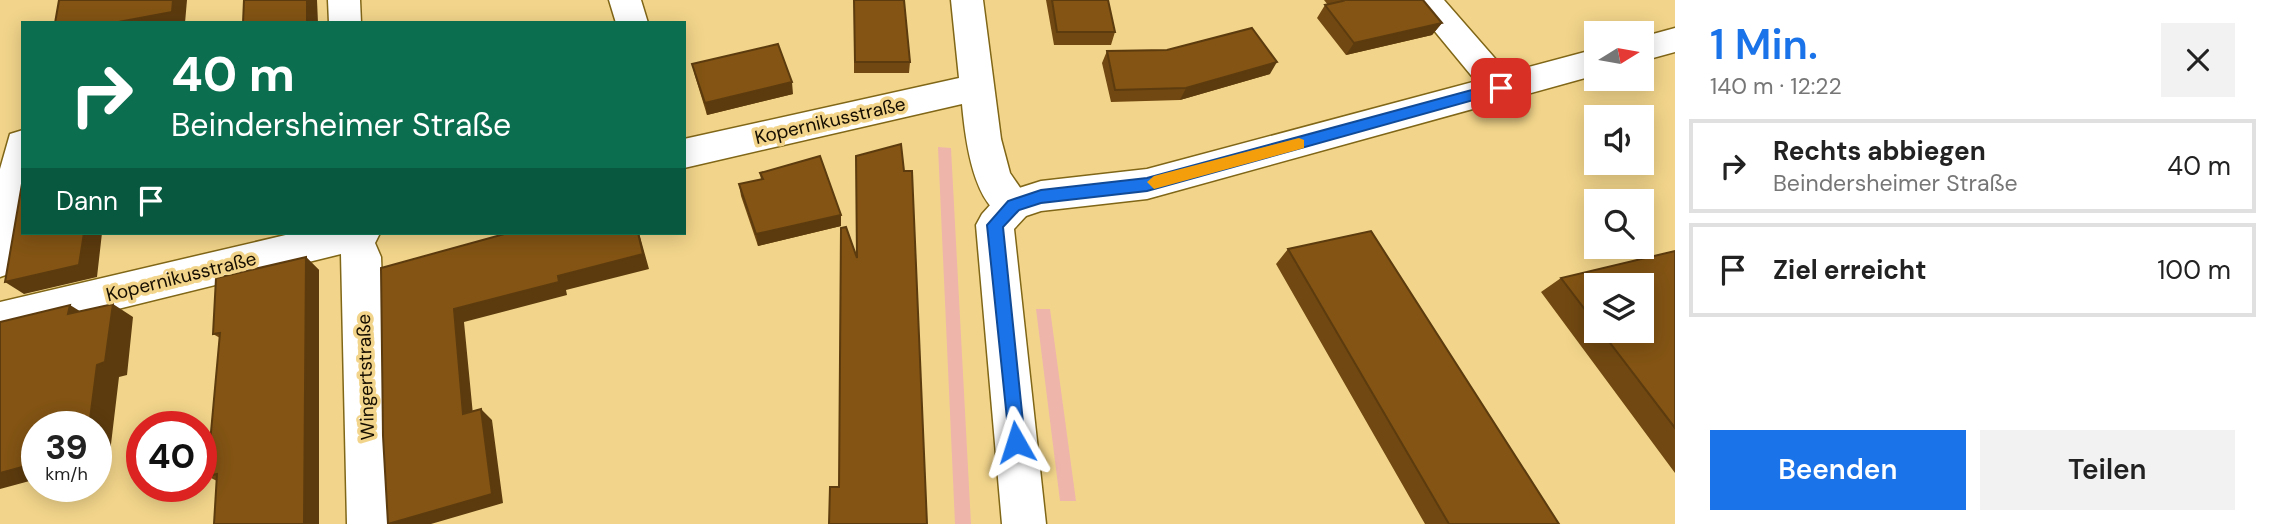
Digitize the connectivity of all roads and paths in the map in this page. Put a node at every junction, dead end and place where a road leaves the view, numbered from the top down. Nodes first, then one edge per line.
1 (344, 0) edge
2 (625, 0) edge
3 (968, 0) edge
4 (1425, 0) edge
5 (345, 21) edge
6 (631, 21) edge
7 (1675, 40) edge
8 (1654, 46) edge
9 (1584, 65) edge
10 (976, 87) junction
11 (1501, 88) junction
12 (21, 154) edge
13 (686, 154) edge
14 (1013, 205) junction
15 (350, 235) edge
16 (354, 235) edge
17 (0, 260) edge
18 (0, 320) edge
19 (369, 524) edge
20 (1024, 524) edge

1 - 5 street
2 - 6 street
3 - 10 street
4 - 11 street
7 - 8 street
9 - 11 street
10 - 13 street, Kopernikusstraße
10 - 14 street
11 - 14 street
12 - 17 street
14 - 20 street
15 - 18 street, Kopernikusstraße
16 - 19 street, Wingertstraße

